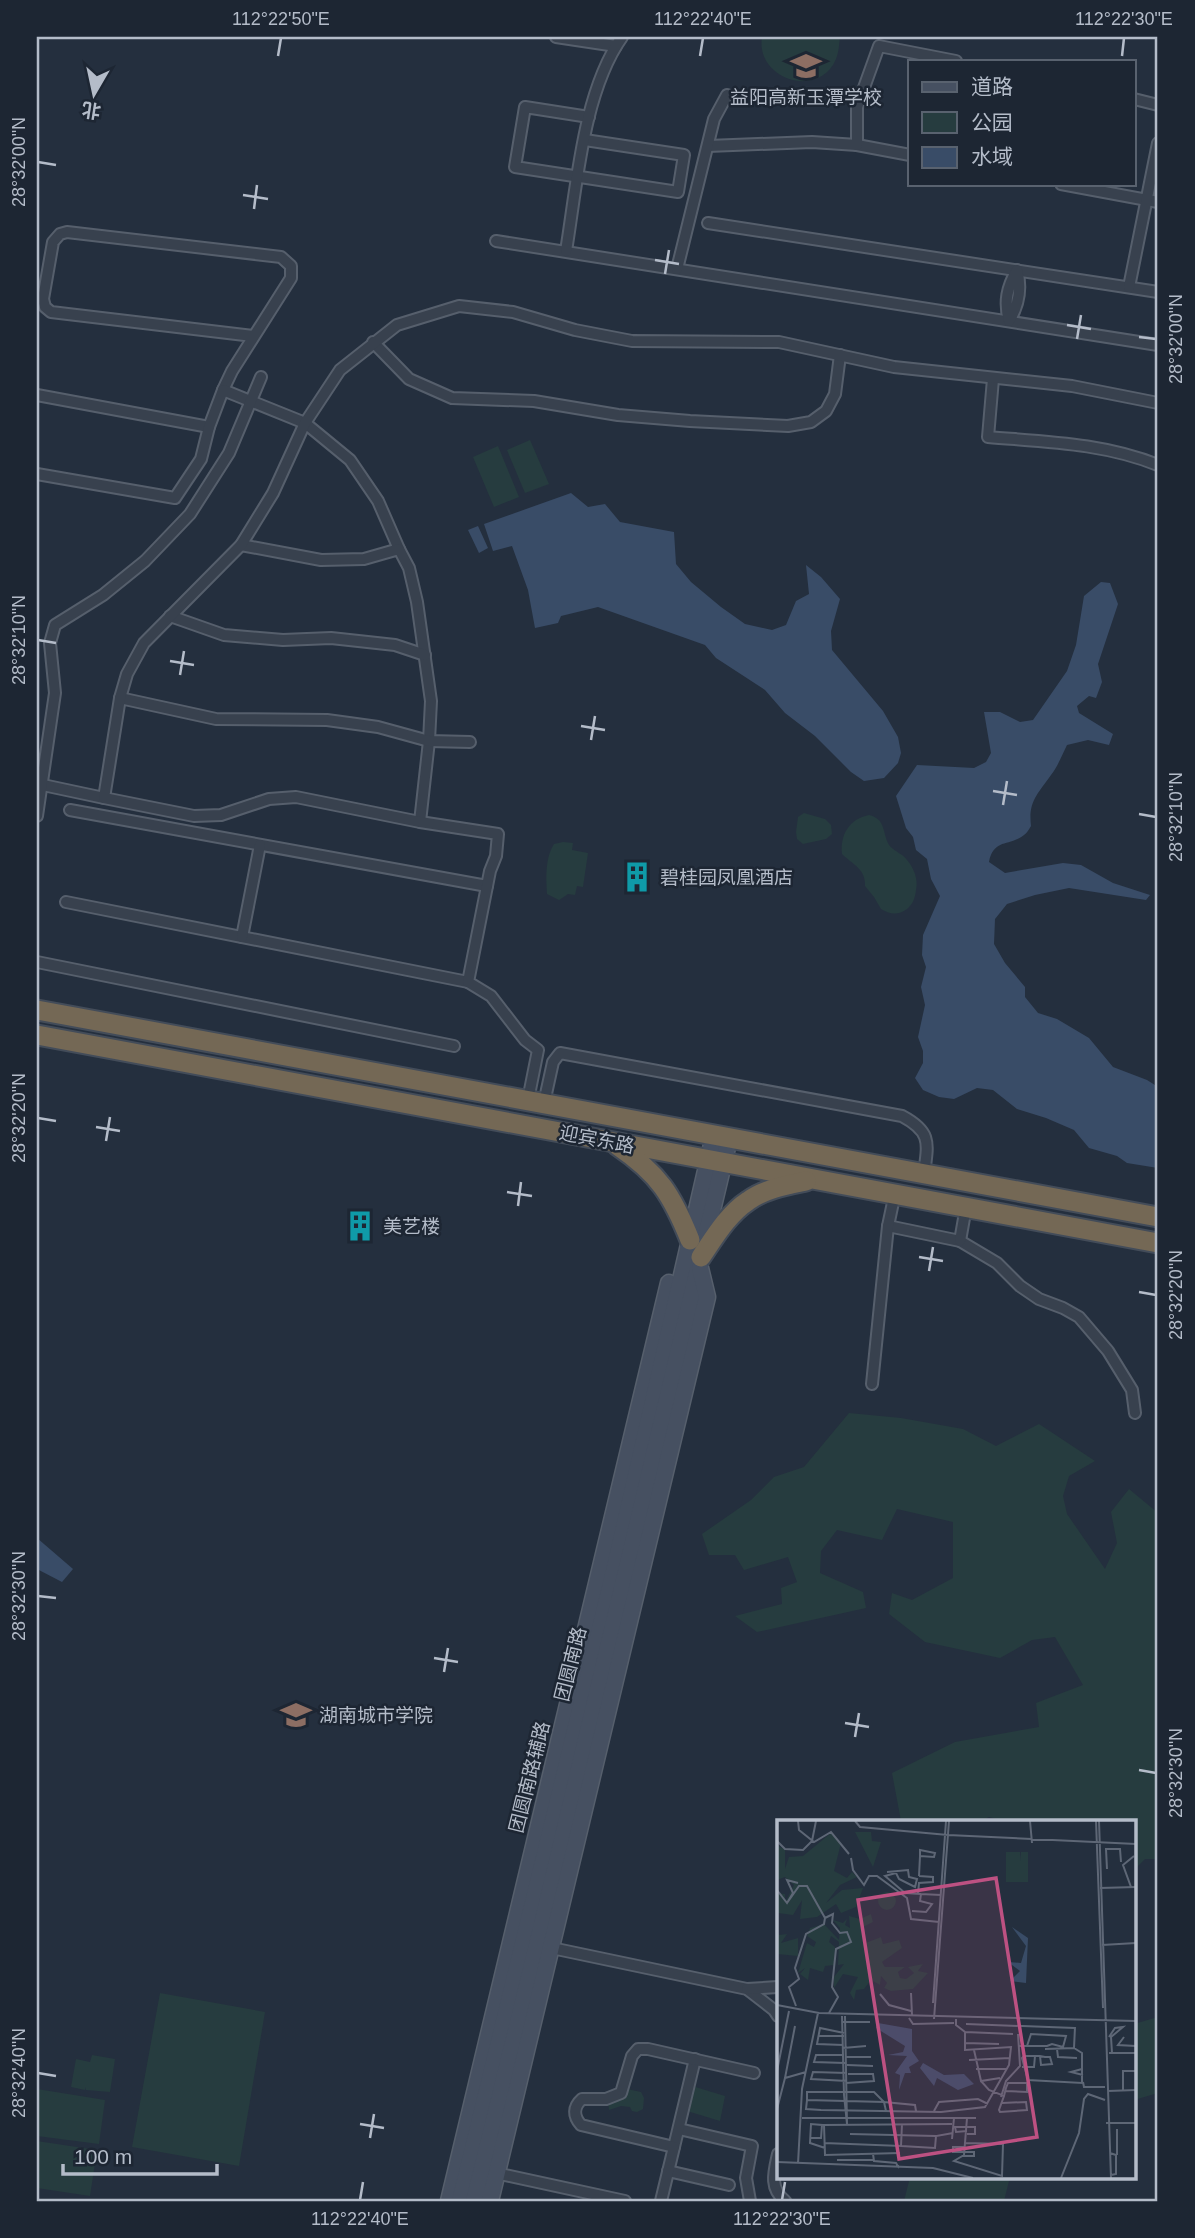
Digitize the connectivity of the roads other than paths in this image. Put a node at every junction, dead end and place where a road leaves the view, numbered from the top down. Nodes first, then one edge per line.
1 (556, 37) edge
2 (619, 41) edge
3 (951, 60) edge
4 (727, 96) dead end
5 (1136, 100) edge
6 (1158, 105) edge
7 (589, 117) junction
8 (585, 140) junction
9 (1158, 143) edge
10 (857, 145) junction
11 (708, 146) junction
12 (908, 155) edge
13 (579, 177) junction
14 (1072, 186) edge
15 (1153, 201) edge
16 (708, 223) dead end
17 (496, 240) dead end
18 (566, 251) junction
19 (677, 269) junction
20 (1017, 270) junction
21 (1129, 287) junction
22 (1158, 292) edge
23 (1009, 321) junction
24 (253, 336) junction
25 (373, 342) junction
26 (1158, 345) edge
27 (840, 355) junction
28 (261, 377) dead end
29 (993, 379) junction
30 (223, 390) junction
31 (37, 396) edge
32 (251, 400) junction
33 (1158, 403) edge
34 (305, 423) junction
35 (209, 426) junction
36 (1158, 465) edge
37 (37, 474) edge
38 (241, 545) junction
39 (399, 549) junction
40 (170, 616) junction
41 (425, 655) junction
42 (120, 698) junction
43 (429, 741) junction
44 (470, 742) dead end
45 (41, 761) edge
46 (43, 785) junction
47 (38, 797) edge
48 (104, 798) junction
49 (70, 810) dead end
50 (37, 816) edge
51 (420, 822) junction
52 (260, 845) junction
53 (487, 886) junction
54 (66, 902) dead end
55 (242, 937) junction
56 (37, 962) edge
57 (468, 982) junction
58 (37, 1010) edge
59 (37, 1035) edge
60 (454, 1046) dead end
61 (536, 1102) junction
62 (721, 1137) junction
63 (611, 1141) junction
64 (716, 1161) junction
65 (924, 1174) junction
66 (815, 1179) junction
67 (895, 1193) junction
68 (966, 1207) junction
69 (1158, 1217) edge
70 (888, 1226) junction
71 (960, 1241) junction
72 (1158, 1242) edge
73 (695, 1253) junction
74 (872, 1384) dead end
75 (1135, 1413) dead end
76 (544, 1946) junction
77 (777, 1987) edge
78 (747, 1989) junction
79 (777, 2014) edge
80 (695, 2059) junction
81 (754, 2073) dead end
82 (679, 2129) junction
83 (674, 2147) junction
84 (777, 2163) edge
85 (489, 2171) junction
86 (668, 2171) junction
87 (729, 2185) dead end
88 (449, 2201) edge
89 (460, 2201) edge
90 (474, 2201) edge
91 (490, 2201) edge
92 (625, 2201) edge
93 (661, 2201) edge
94 (750, 2201) edge
95 (785, 2201) edge

1 - 2 street
2 - 7 street
3 - 10 street
4 - 11 street
5 - 6 street
7 - 8 street
7 - 13 street
8 - 13 street
8 - 13 street
9 - 15 street
10 - 11 street
10 - 12 street
11 - 19 street
13 - 18 street
14 - 15 street
15 - 21 street
16 - 20 street
17 - 18 street
18 - 19 street
19 - 23 street
20 - 21 street
20 - 23 street
21 - 22 street
23 - 26 street
24 - 24 street
24 - 30 street
25 - 27 street
25 - 27 street
25 - 34 street
27 - 29 street
28 - 32 street
29 - 33 street
29 - 36 street
30 - 32 street
30 - 35 street
31 - 35 street
32 - 34 street
32 - 45 street
34 - 38 street
34 - 39 street
35 - 37 street
38 - 39 street
38 - 40 street
39 - 41 street
40 - 41 street
40 - 42 street
41 - 43 street
42 - 43 street
42 - 48 street
43 - 44 street
43 - 51 street
45 - 46 street
46 - 47 street
46 - 48 street
47 - 50 street
48 - 51 street
49 - 52 street
51 - 53 street
52 - 53 street
52 - 55 street
53 - 57 street
54 - 55 street
55 - 57 street
56 - 60 street
57 - 61 street
58 - 61 highway, 迎宾东路
59 - 63 highway, 迎宾东路
61 - 62 highway, 迎宾东路
61 - 65 street
62 - 64 main road, 团圆南路
62 - 65 highway, 迎宾东路
63 - 64 highway, 迎宾东路
63 - 73 highway
64 - 66 highway, 迎宾东路
64 - 73 main road, 团圆南路
65 - 69 highway, 迎宾东路
66 - 67 highway, 迎宾东路
66 - 73 highway
67 - 68 highway, 迎宾东路
67 - 70 street
68 - 71 street
68 - 72 highway, 迎宾东路
70 - 71 street
70 - 74 street
71 - 75 street
73 - 76 main road, 团圆南路
73 - 88 main road, 团圆南路辅路
73 - 89 main road, 团圆南路
76 - 78 street
76 - 85 main road, 团圆南路
77 - 78 street
78 - 79 street
80 - 81 street
80 - 82 street
80 - 83 street
82 - 83 street
82 - 94 street
83 - 86 street
84 - 95 street
85 - 90 main road, 团圆南路
85 - 91 main road
85 - 92 street
86 - 87 street
86 - 93 street

